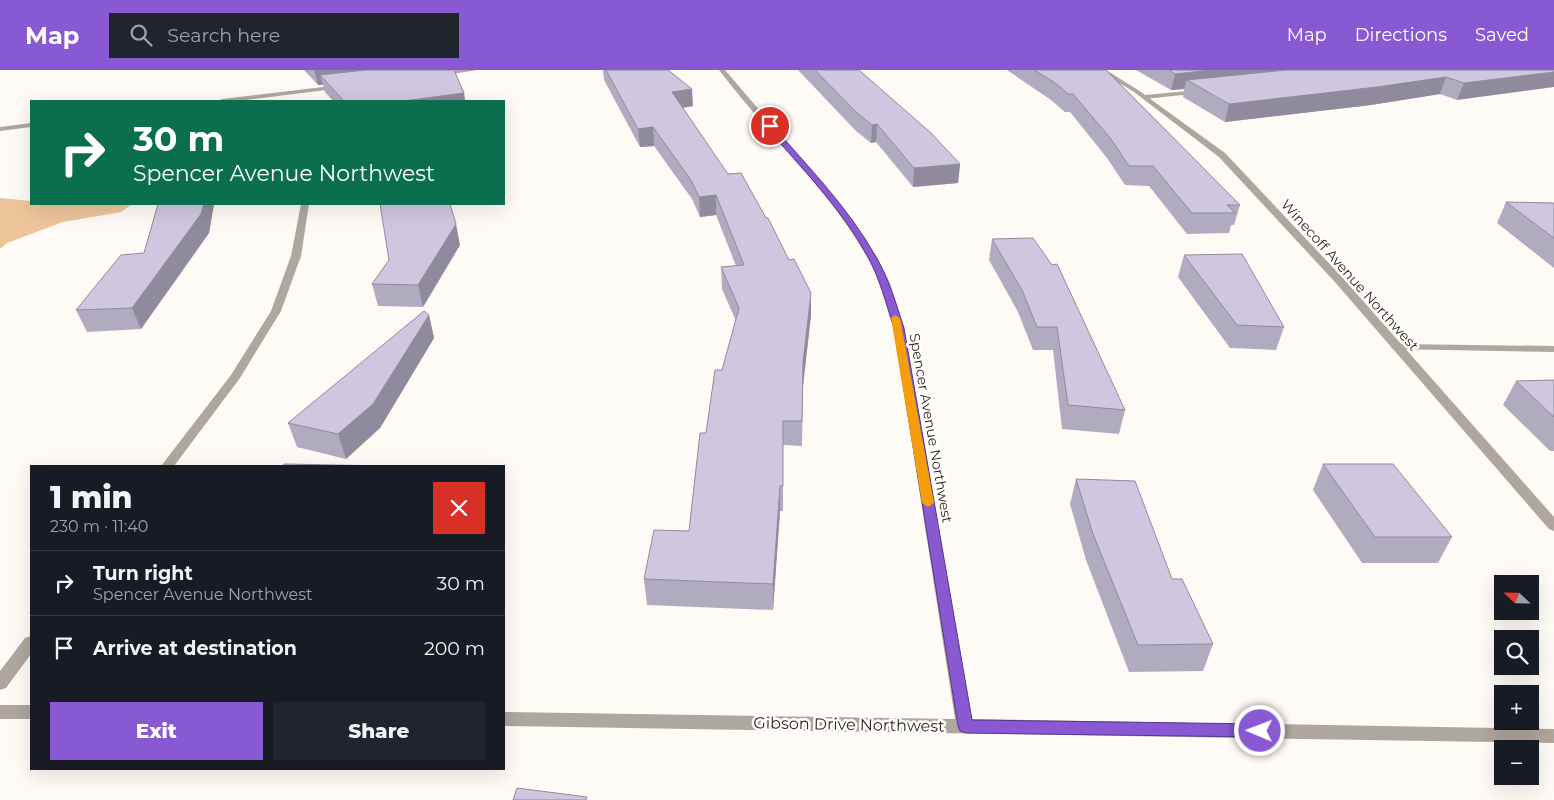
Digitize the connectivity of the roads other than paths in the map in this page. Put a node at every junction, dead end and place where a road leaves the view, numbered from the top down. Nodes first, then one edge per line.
1 (474, 70) edge
2 (722, 70) edge
3 (1101, 70) edge
4 (426, 76) edge
5 (351, 85) edge
6 (1212, 90) edge
7 (285, 93) junction
8 (1145, 97) junction
9 (230, 100) edge
10 (287, 100) edge
11 (30, 125) edge
12 (0, 129) edge
13 (305, 205) edge
14 (1396, 347) junction
15 (1554, 349) edge
16 (168, 465) edge
17 (1554, 526) edge
18 (30, 643) edge
19 (0, 683) edge
20 (0, 712) edge
21 (30, 712) edge
22 (505, 719) edge
23 (966, 726) junction
24 (1554, 736) edge

1 - 4 street
2 - 23 street, Spencer Avenue Northwest
3 - 8 street, Winecoff Avenue Northwest
5 - 7 street
6 - 8 street
7 - 9 street
7 - 10 street
8 - 14 street, Winecoff Avenue Northwest
11 - 12 street
13 - 16 street
14 - 15 street
14 - 17 street, Winecoff Avenue Northwest
18 - 19 street
20 - 21 street
22 - 23 street, Gibson Drive Northwest
23 - 24 street, Gibson Drive Northwest

